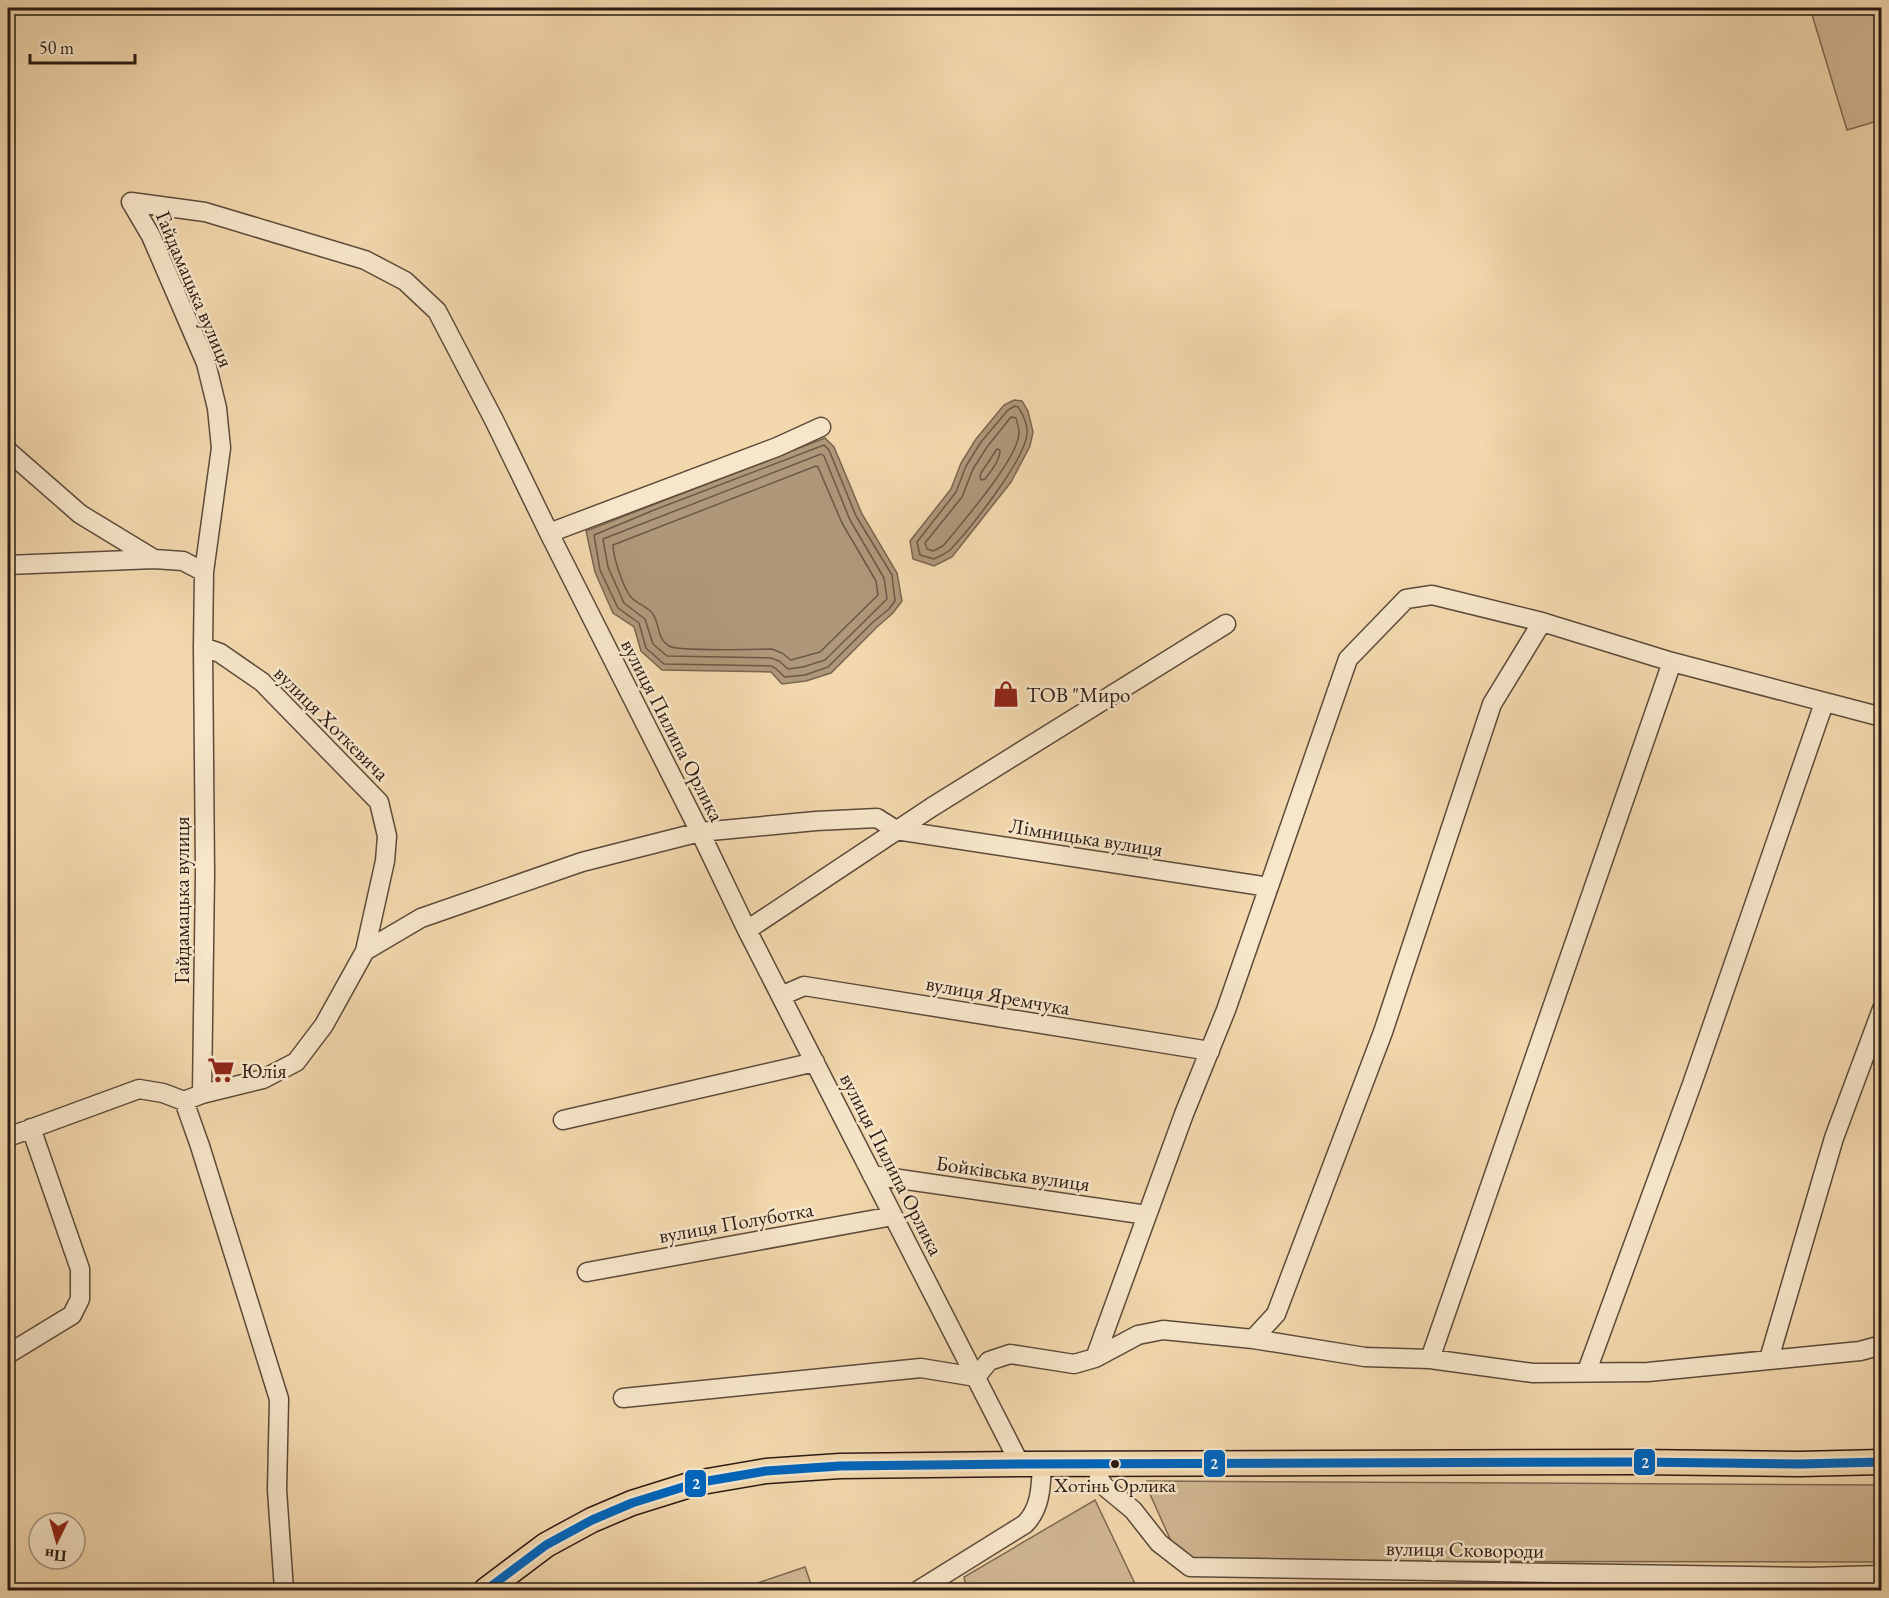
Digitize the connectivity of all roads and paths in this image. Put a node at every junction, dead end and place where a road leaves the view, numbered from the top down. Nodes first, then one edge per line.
1 (131, 202) joint
2 (821, 427) dead end
3 (8, 451) edge
4 (549, 533) junction
5 (154, 560) junction
6 (8, 565) edge
7 (204, 572) junction
8 (1542, 622) junction
9 (1226, 624) dead end
10 (202, 647) junction
11 (1672, 662) junction
12 (1824, 703) junction
13 (1881, 717) edge
14 (896, 830) junction
15 (700, 832) junction
16 (1269, 887) junction
17 (747, 930) junction
18 (365, 951) junction
19 (781, 996) junction
20 (1881, 1009) edge
21 (1210, 1051) junction
22 (815, 1062) junction
23 (202, 1094) junction
24 (184, 1101) junction
25 (563, 1120) dead end
26 (31, 1128) junction
27 (8, 1137) edge
28 (872, 1175) junction
29 (1147, 1215) junction
30 (893, 1216) junction
31 (587, 1272) dead end
32 (1252, 1339) junction
33 (1881, 1345) edge
34 (8, 1354) edge
35 (1095, 1358) junction
36 (1430, 1359) junction
37 (1768, 1359) junction
38 (1587, 1371) junction
39 (976, 1377) junction
40 (623, 1398) dead end
41 (1881, 1462) edge
42 (1031, 1464) junction
43 (1098, 1464) junction
44 (1881, 1575) edge
45 (1655, 1582) edge
46 (1808, 1583) edge
47 (284, 1590) edge
48 (486, 1590) edge
49 (919, 1590) edge

1 - 4 street, вулиця Пилипа Орлика
1 - 7 street, Гайдамацька вулиця
2 - 4 street
3 - 5 street
4 - 15 street, вулиця Пилипа Орлика
5 - 6 street
5 - 7 street
7 - 10 street, Гайдамацька вулиця
8 - 11 street
8 - 16 street
8 - 32 street
9 - 14 street
10 - 18 street, вулиця Хоткевича
10 - 23 street, Гайдамацька вулиця
11 - 12 street
11 - 36 street
12 - 13 street
12 - 38 street
14 - 15 street, Лімницька вулиця
14 - 16 street, Лімницька вулиця
14 - 17 street
15 - 17 street, вулиця Пилипа Орлика
15 - 18 street, Лімницька вулиця
16 - 21 street
17 - 19 street, вулиця Пилипа Орлика
18 - 23 street, вулиця Хоткевича
19 - 21 street, вулиця Яремчука
19 - 22 street, вулиця Пилипа Орлика
20 - 37 street
21 - 29 street
22 - 25 street
22 - 28 street, вулиця Пилипа Орлика
23 - 24 street
24 - 26 street
24 - 47 street
26 - 27 street
26 - 34 street
28 - 29 street, Бойківська вулиця
28 - 30 street, вулиця Пилипа Орлика
29 - 35 street
30 - 31 street, вулиця Полуботка
30 - 39 street, вулиця Пилипа Орлика
32 - 35 street
32 - 36 street
33 - 37 street
35 - 39 street
36 - 38 street
37 - 38 street
39 - 40 street
39 - 42 street, вулиця Пилипа Орлика
41 - 43 main road
42 - 43 main road
42 - 48 main road
42 - 49 street
43 - 45 street, вулиця Сковороди
44 - 46 street, вулиця Сковороди
45 - 46 street, вулиця Сковороди

